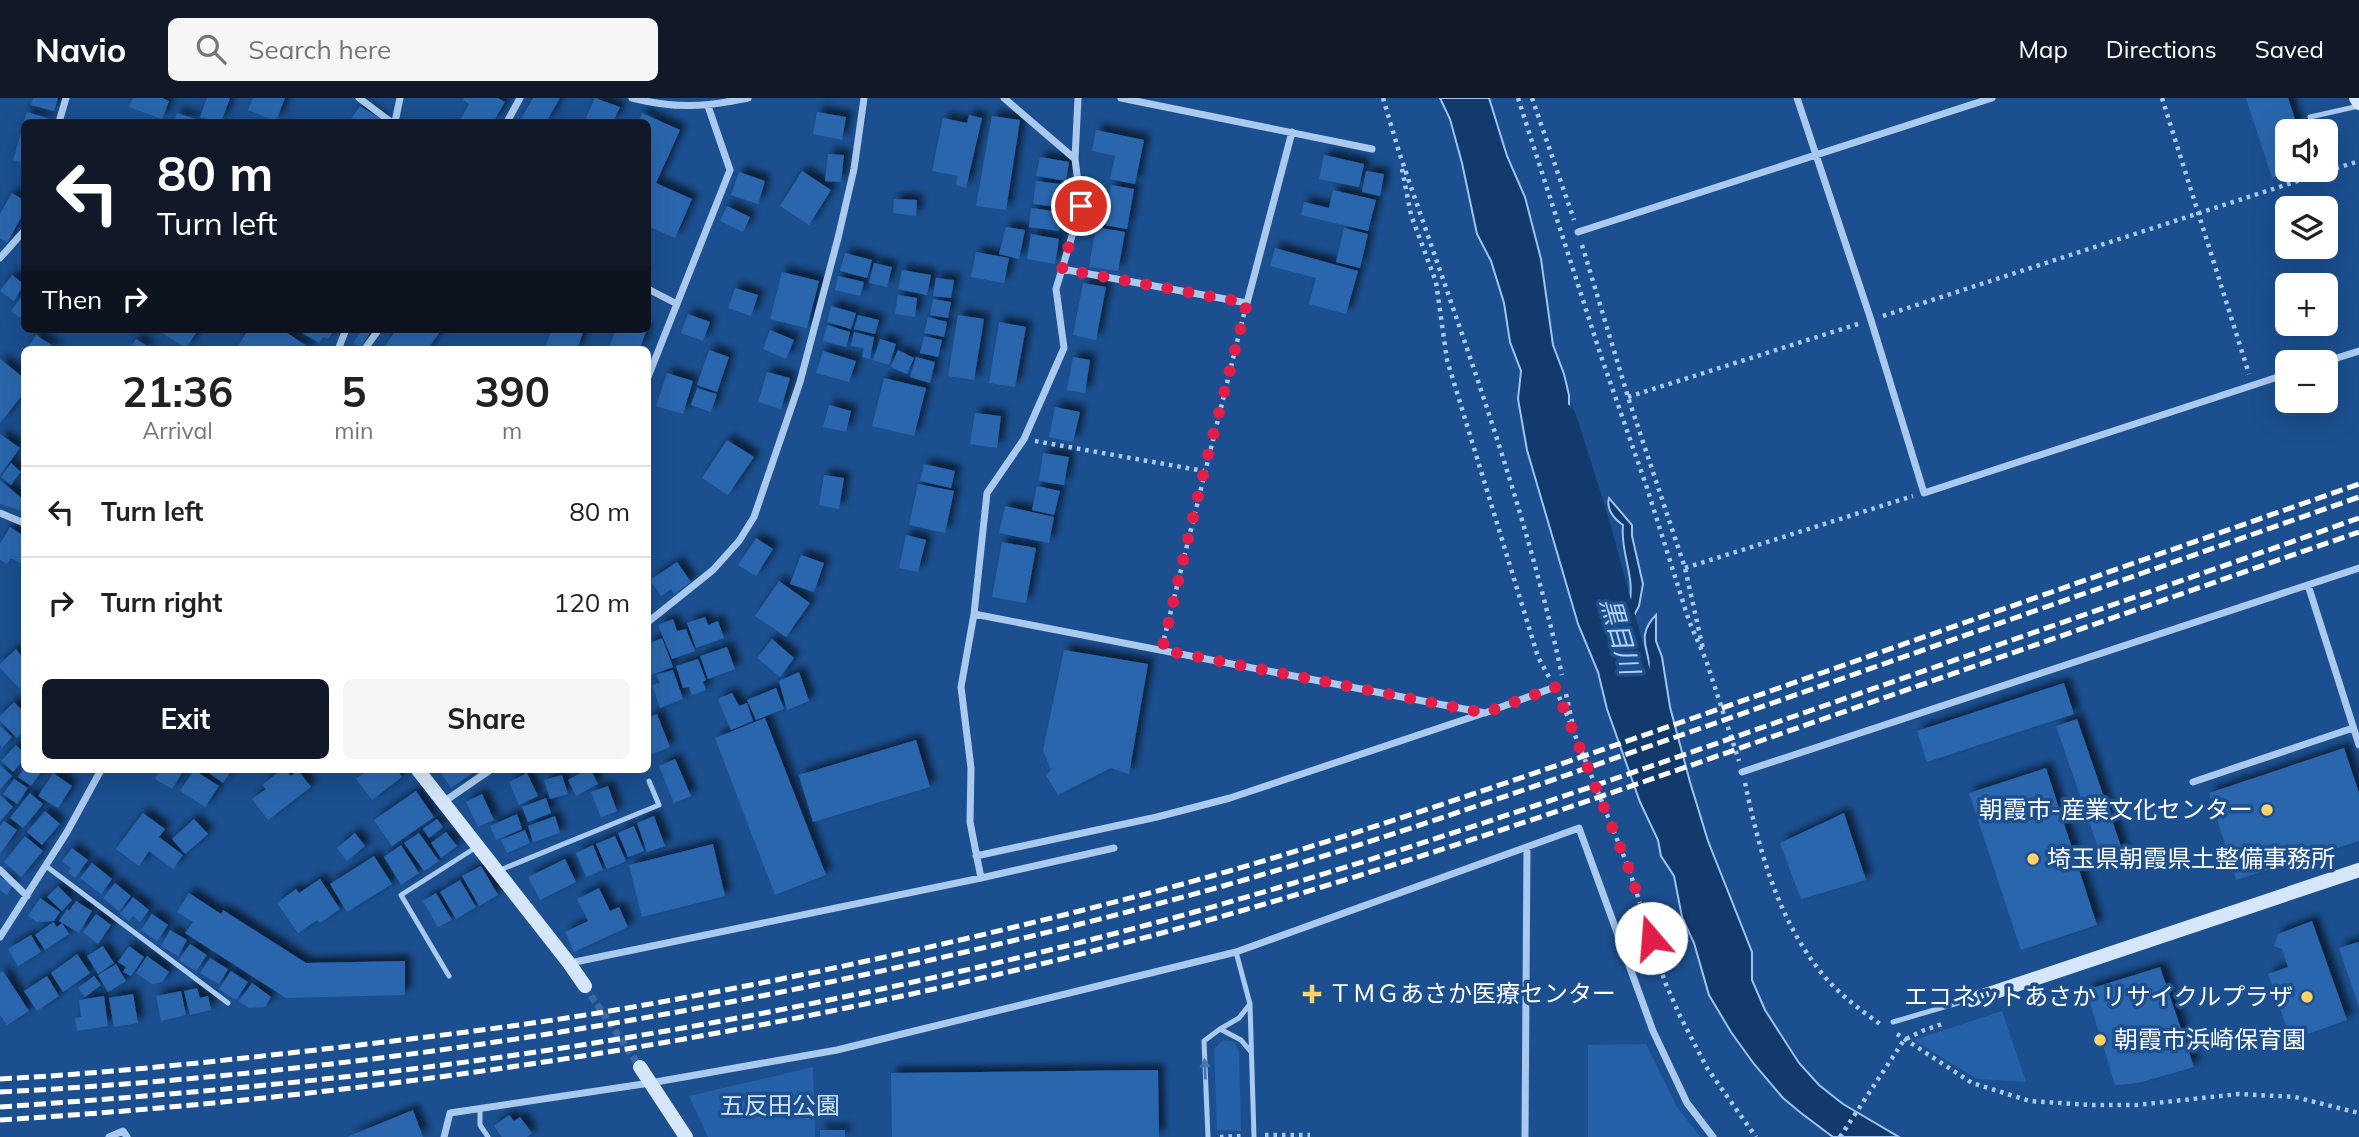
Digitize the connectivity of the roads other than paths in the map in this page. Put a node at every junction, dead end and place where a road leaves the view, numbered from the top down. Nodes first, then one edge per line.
1 (65, 98) edge
2 (359, 98) edge
3 (401, 98) edge
4 (520, 98) edge
5 (632, 98) edge
6 (748, 98) edge
7 (864, 98) edge
8 (1004, 98) edge
9 (1078, 98) edge
10 (1121, 98) edge
11 (1797, 98) edge
12 (1992, 98) edge
13 (2356, 98) edge
14 (2359, 105) edge
15 (708, 106) junction
16 (2310, 117) dead end
17 (60, 119) edge
18 (389, 119) edge
19 (394, 119) edge
20 (509, 119) edge
21 (1292, 132) junction
22 (1372, 149) dead end
23 (1815, 156) junction
24 (1075, 159) junction
25 (1578, 232) road end
26 (21, 234) edge
27 (0, 258) edge
28 (1062, 269) junction
29 (651, 291) edge
30 (677, 304) junction
31 (2359, 351) edge
32 (2338, 358) edge
33 (651, 369) edge
34 (2275, 378) edge
35 (0, 513) edge
36 (21, 522) edge
37 (2359, 568) edge
38 (2308, 585) junction
39 (974, 614) junction
40 (651, 620) edge
41 (1555, 687) road end
42 (1485, 713) junction
43 (2353, 728) junction
44 (2359, 745) edge
45 (1742, 772) road end
46 (99, 773) edge
47 (420, 773) edge
48 (486, 773) edge
49 (649, 781) dead end
50 (2193, 782) dead end
51 (442, 803) junction
52 (478, 846) junction
53 (1527, 847) junction
54 (1114, 848) dead end
55 (976, 856) junction
56 (46, 866) junction
57 (0, 870) edge
58 (2359, 870) edge
59 (497, 872) junction
60 (981, 878) junction
61 (27, 895) junction
62 (0, 937) edge
63 (1236, 952) junction
64 (569, 963) junction
65 (449, 976) dead end
66 (585, 986) tunnel mouth
67 (1971, 999) joint
68 (228, 1003) dead end
69 (1250, 1004) junction
70 (1893, 1022) dead end
71 (1220, 1029) junction
72 (1251, 1052) junction
73 (639, 1067) tunnel mouth
74 (650, 1083) junction
75 (480, 1108) junction
76 (109, 1137) edge
77 (127, 1137) edge
78 (444, 1137) edge
79 (488, 1137) edge
80 (686, 1137) edge
81 (1208, 1137) edge
82 (1254, 1137) edge
83 (1525, 1137) edge
84 (1713, 1137) edge

1 - 17 street
2 - 18 street
3 - 19 street
4 - 20 street
5 - 15 street
6 - 15 street
7 - 40 street
8 - 24 street
9 - 24 street
10 - 21 street
11 - 23 street
12 - 23 street
13 - 14 street
14 - 16 lane
15 - 30 street
21 - 22 street
21 - 28 street
23 - 25 street
23 - 34 street
24 - 28 street
26 - 27 street
28 - 39 street
29 - 30 street
30 - 33 street
31 - 32 street
35 - 36 street
37 - 38 street
38 - 43 street
38 - 45 street
39 - 42 street
39 - 55 street
41 - 42 street
42 - 55 street
43 - 44 street
43 - 50 street
46 - 56 street
47 - 51 street
48 - 51 street
49 - 59 lane
51 - 52 street
52 - 59 street
52 - 65 lane
53 - 63 street
53 - 83 street
53 - 84 street
54 - 60 street
55 - 60 street
56 - 61 street
56 - 68 lane
57 - 61 street
58 - 67 street
59 - 64 street
60 - 64 street
61 - 62 street
63 - 69 lane
63 - 74 street
64 - 66 street
67 - 70 lane
69 - 71 lane
69 - 72 lane
71 - 72 lane
81 -> 71 lane
72 - 82 lane
73 - 74 street
74 - 75 street
74 - 80 street
75 - 78 street
75 - 79 lane
76 - 77 street

